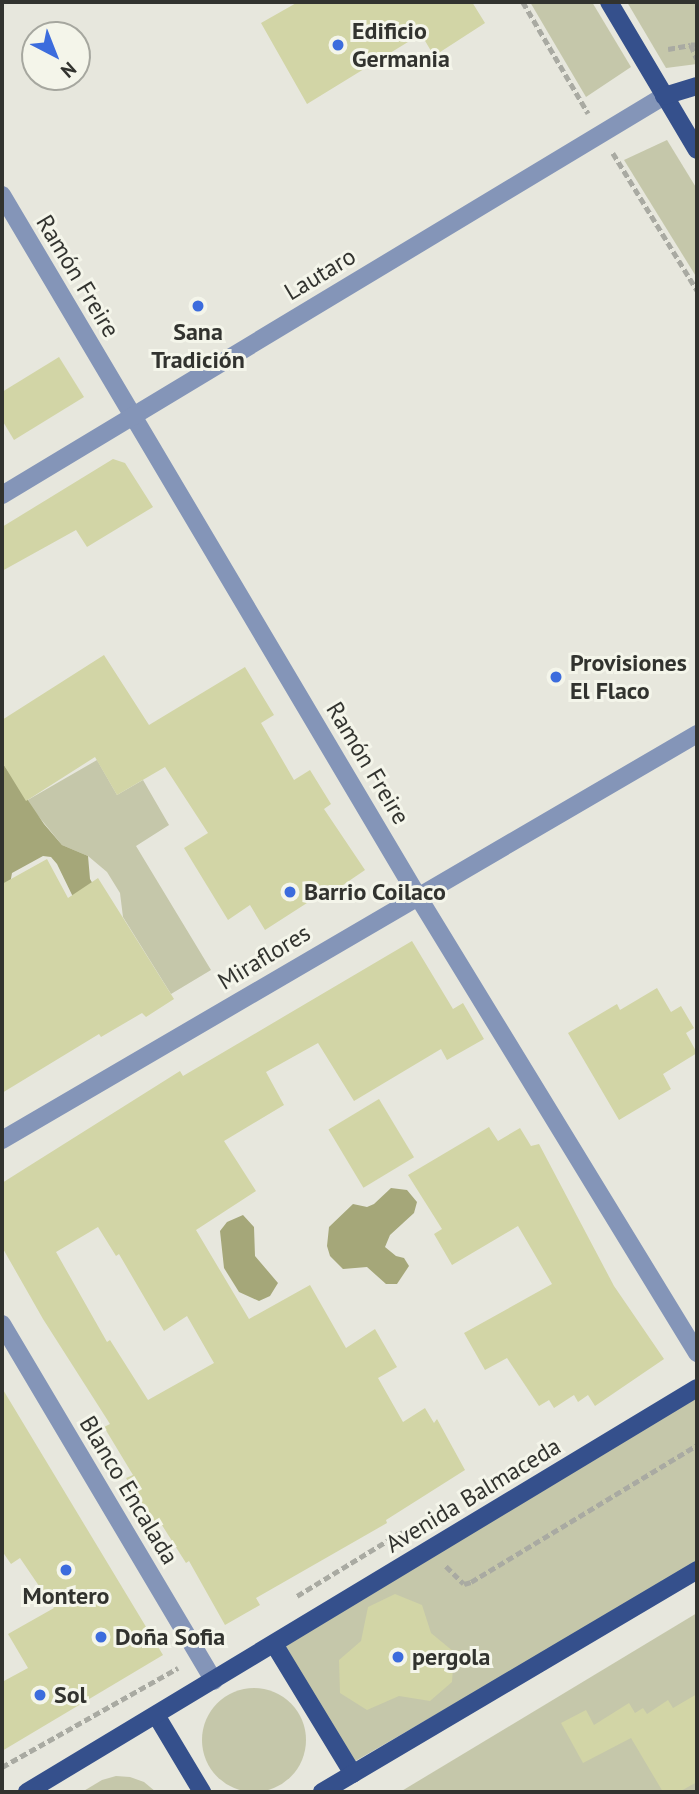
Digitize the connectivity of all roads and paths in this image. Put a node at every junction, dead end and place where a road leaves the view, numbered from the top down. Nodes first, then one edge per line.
1 (609, 2) edge
2 (662, 38) dead end
3 (697, 45) edge
4 (691, 46) junction
5 (697, 59) edge
6 (697, 86) edge
7 (664, 96) junction
8 (697, 150) edge
9 (2, 195) edge
10 (133, 416) junction
11 (2, 495) edge
12 (697, 734) edge
13 (417, 895) junction
14 (2, 1140) edge
15 (2, 1324) edge
16 (697, 1353) edge
17 (697, 1388) edge
18 (697, 1445) edge
19 (697, 1570) edge
20 (486, 1574) dead end
21 (275, 1644) junction
22 (214, 1681) junction
23 (156, 1714) junction
24 (353, 1774) junction
25 (27, 1792) edge
26 (202, 1792) edge
27 (321, 1792) edge

1 - 7 main road
2 - 4 path
3 - 4 path
4 - 5 path
6 - 7 main road
7 - 8 main road
7 - 10 street, Lautaro
9 - 10 street, Ramón Freire
10 - 11 street, Lautaro
10 - 13 street, Ramón Freire
12 - 13 street, Miraflores
13 - 14 street, Miraflores
13 - 16 street, Ramón Freire
15 - 22 street, Blanco Encalada
17 - 21 main road, Avenida Balmaceda
18 - 20 path
19 - 24 main road
21 - 22 main road, Avenida Balmaceda
21 - 24 main road
22 - 23 main road, Avenida Balmaceda
23 - 25 main road, Avenida Balmaceda
23 - 26 main road
24 - 27 main road

